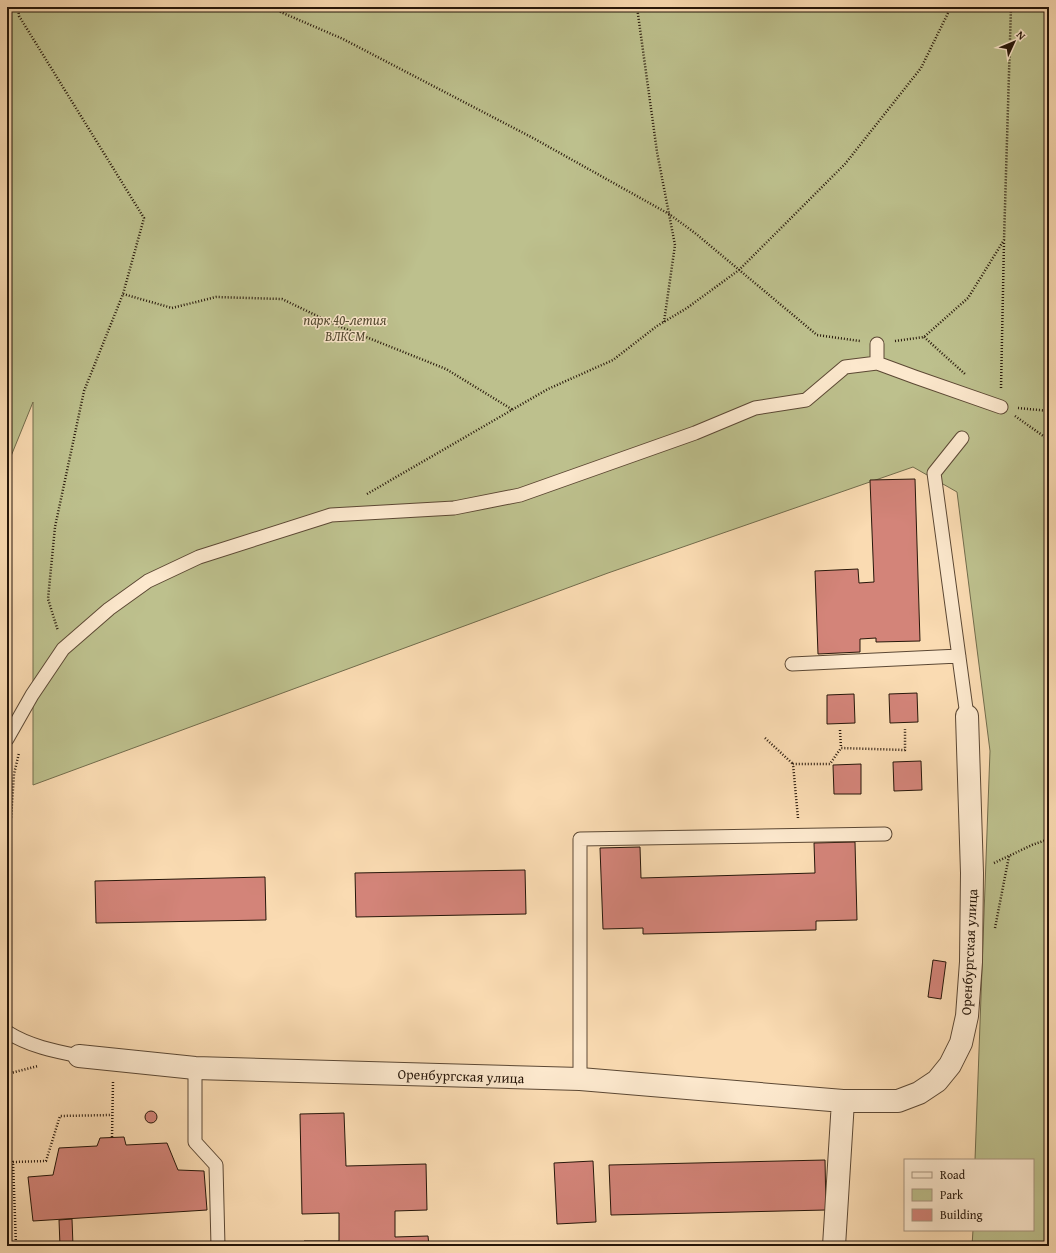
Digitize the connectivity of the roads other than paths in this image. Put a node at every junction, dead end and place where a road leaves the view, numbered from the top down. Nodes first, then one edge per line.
1 (877, 344) road end
2 (877, 363) junction
3 (1001, 407) road end
4 (962, 438) dead end
5 (959, 656) junction
6 (792, 664) dead end
7 (967, 716) joint
8 (7, 739) edge
9 (885, 834) dead end
10 (7, 1032) edge
11 (79, 1056) joint
12 (195, 1068) junction
13 (580, 1079) junction
14 (843, 1101) junction
15 (218, 1246) edge
16 (834, 1246) edge

1 - 2 lane
2 - 3 lane
2 - 8 lane
4 - 5 lane
5 - 6 lane
5 - 7 lane
7 - 14 street, Оренбургская улица
9 - 13 lane
10 - 11 lane
11 - 12 street, Оренбургская улица
12 - 13 street, Оренбургская улица
12 - 15 lane
13 - 14 street, Оренбургская улица
14 - 16 street

